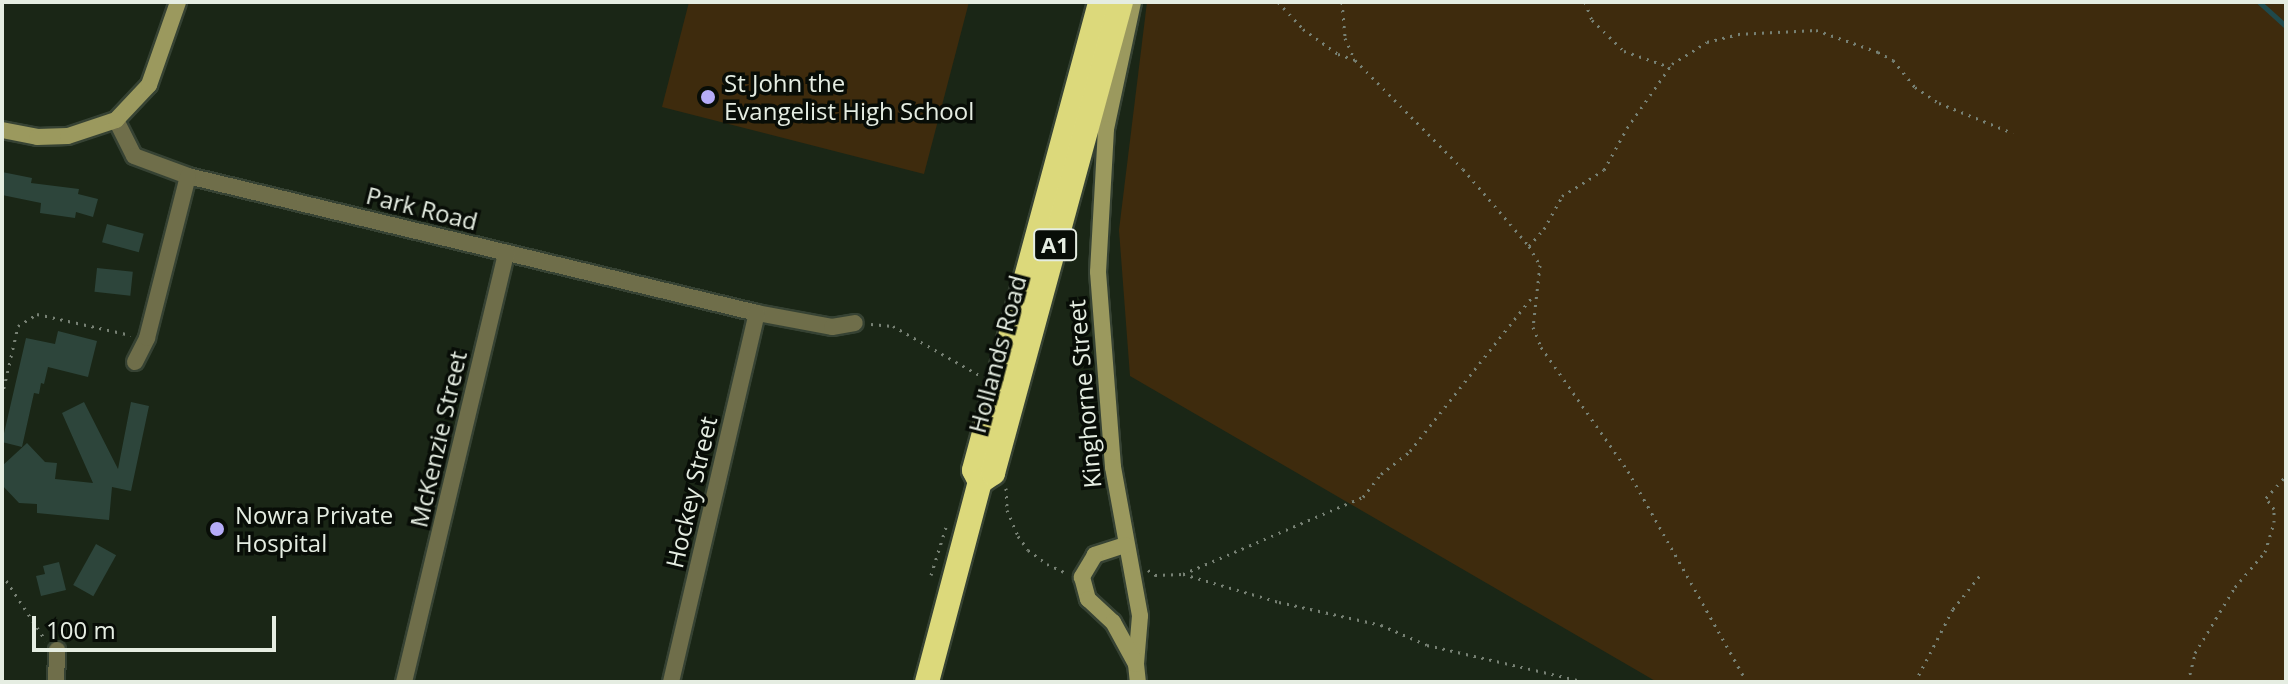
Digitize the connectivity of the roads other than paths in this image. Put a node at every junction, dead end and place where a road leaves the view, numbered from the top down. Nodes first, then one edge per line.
1 (178, 2) edge
2 (1100, 2) edge
3 (1121, 2) edge
4 (1133, 2) edge
5 (116, 120) junction
6 (2, 130) edge
7 (188, 176) junction
8 (506, 253) junction
9 (757, 313) junction
10 (855, 323) road end
11 (135, 362) dead end
12 (980, 482) junction
13 (1125, 545) junction
14 (57, 650) road end
15 (1136, 664) junction
16 (56, 682) edge
17 (404, 682) edge
18 (671, 682) edge
19 (927, 682) edge
20 (1138, 682) edge

1 - 5 main road
2 - 12 highway, Hollands Road / A1
3 - 12 highway, Hollands Road / A1
4 - 13 main road, Kinghorne Street
5 - 6 main road
5 - 7 street, Park Road
7 - 8 street, Park Road
7 - 11 street
8 - 9 street, Park Road
8 - 17 street, McKenzie Street
9 - 10 street, Park Road
9 - 18 street, Hockey Street
12 - 19 highway, Hollands Road / A1
13 - 15 main road, Kinghorne Street
13 - 15 main road, Kinghorne Street
14 - 16 street
15 - 20 main road, Kinghorne Street

